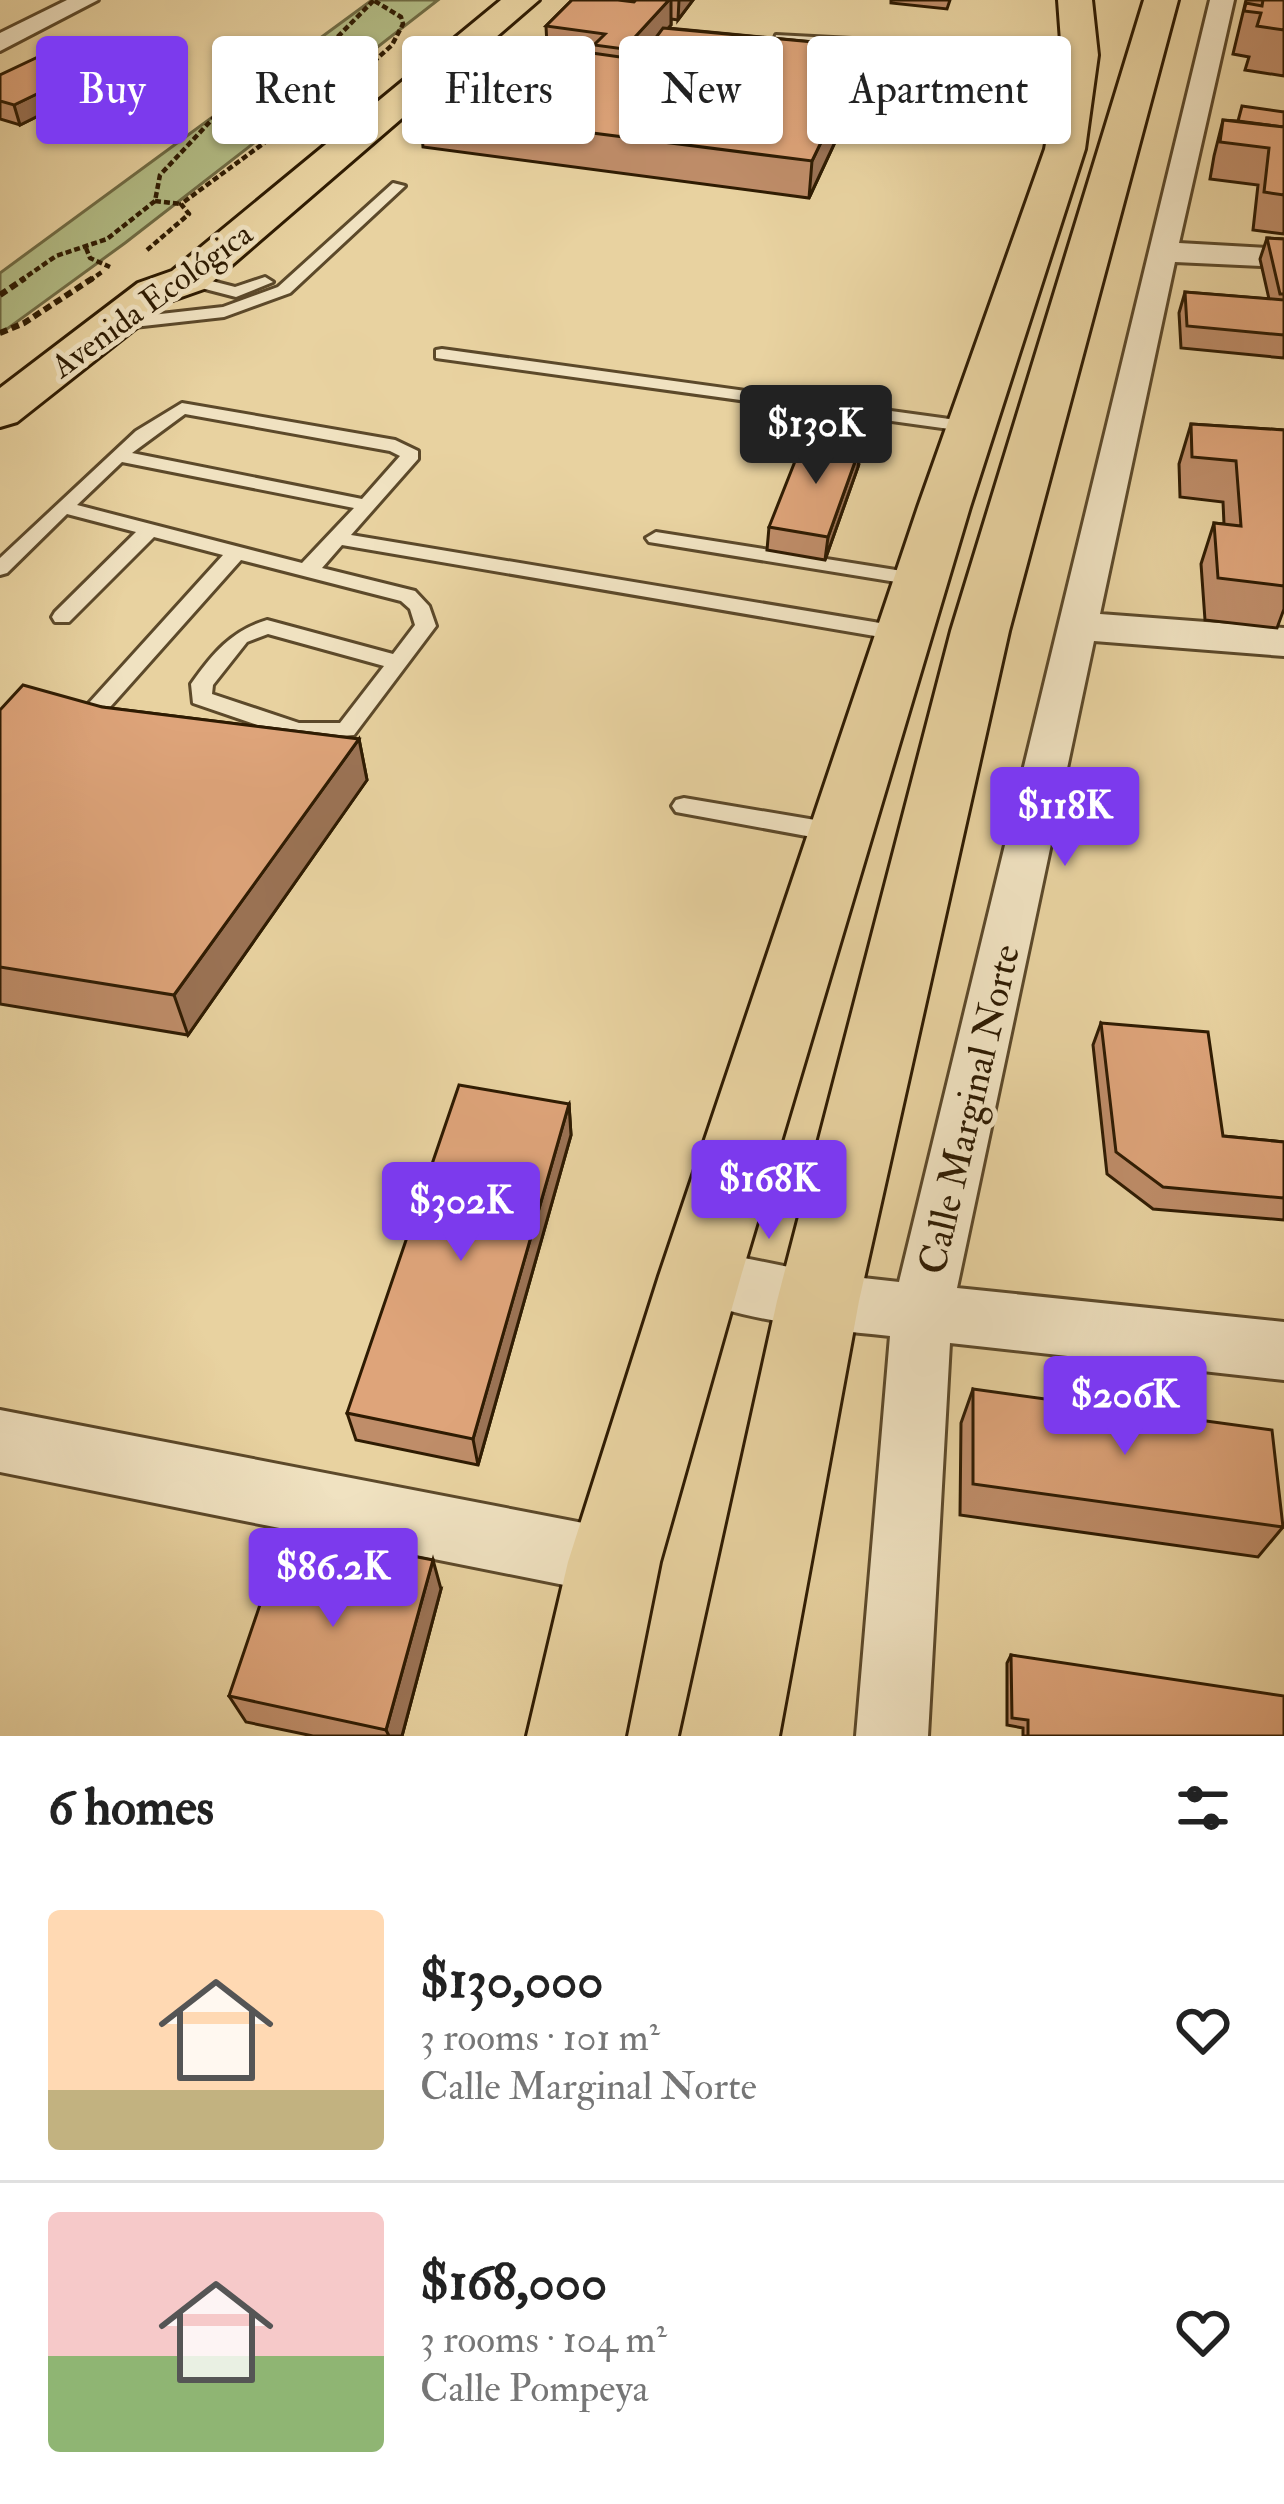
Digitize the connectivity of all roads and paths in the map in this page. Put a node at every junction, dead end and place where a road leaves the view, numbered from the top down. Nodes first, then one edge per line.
1 (86, 0) edge
2 (374, 0) edge
3 (472, 0) edge
4 (522, 0) edge
5 (1161, 0) edge
6 (1222, 0) edge
7 (1078, 28) edge
8 (340, 36) edge
9 (783, 38) edge
10 (0, 43) edge
11 (378, 57) edge
12 (212, 120) edge
13 (263, 144) edge
14 (155, 201) junction
15 (181, 204) junction
16 (86, 248) junction
17 (1161, 252) junction
18 (136, 258) dead end
19 (1284, 258) edge
20 (121, 264) dead end
21 (110, 267) junction
22 (188, 280) junction
23 (0, 295) edge
24 (113, 324) junction
25 (0, 333) edge
26 (442, 354) dead end
27 (59, 363) junction
28 (0, 374) edge
29 (0, 412) edge
30 (971, 427) junction
31 (0, 452) edge
32 (121, 456) junction
33 (366, 505) junction
34 (65, 508) junction
35 (150, 530) junction
36 (337, 538) junction
37 (656, 538) dead end
38 (236, 552) junction
39 (0, 569) edge
40 (304, 571) junction
41 (912, 607) junction
42 (62, 617) dead end
43 (1077, 626) junction
44 (1284, 642) edge
45 (400, 663) junction
46 (82, 753) edge
47 (684, 806) dead end
48 (839, 833) junction
49 (700, 1276) junction
50 (818, 1301) junction
51 (922, 1312) junction
52 (1284, 1351) edge
53 (0, 1441) edge
54 (614, 1562) junction
55 (576, 1736) edge
56 (730, 1736) edge
57 (892, 1736) edge

1 - 10 street
2 - 8 path
2 - 11 path
3 - 28 main road, Avenida Ecológica
4 - 22 main road, Avenida Ecológica
5 - 50 main road
6 - 17 street, Calle Marginal Norte
7 - 9 lane
7 - 30 main road
12 - 14 path
13 - 15 path
14 - 15 path
14 - 16 path
15 - 18 path
16 - 21 path
16 - 23 path
17 - 19 street
17 - 43 street, Calle Marginal Norte
20 - 21 path
21 - 25 path
22 - 24 main road, Avenida Ecológica
22 - 24 lane
24 - 27 main road, Avenida Ecológica
26 - 30 lane
27 - 29 main road, Avenida Ecológica
27 - 31 main road
30 - 41 main road
32 - 33 lane
32 - 33 lane
32 - 34 lane
33 - 36 lane
34 - 35 lane
34 - 39 lane
35 - 38 lane
35 - 42 lane
36 - 40 lane
36 - 41 lane
37 - 41 lane
38 - 40 lane
38 - 46 lane
40 - 45 lane
41 - 48 main road
43 - 44 street
43 - 51 street, Calle Marginal Norte
45 - 45 lane
47 - 48 lane
48 - 49 main road
49 - 50 street
49 - 54 main road
50 - 51 street
50 - 56 main road
51 - 52 street
51 - 57 street, Calle Marginal Norte
53 - 54 street
54 - 55 main road

